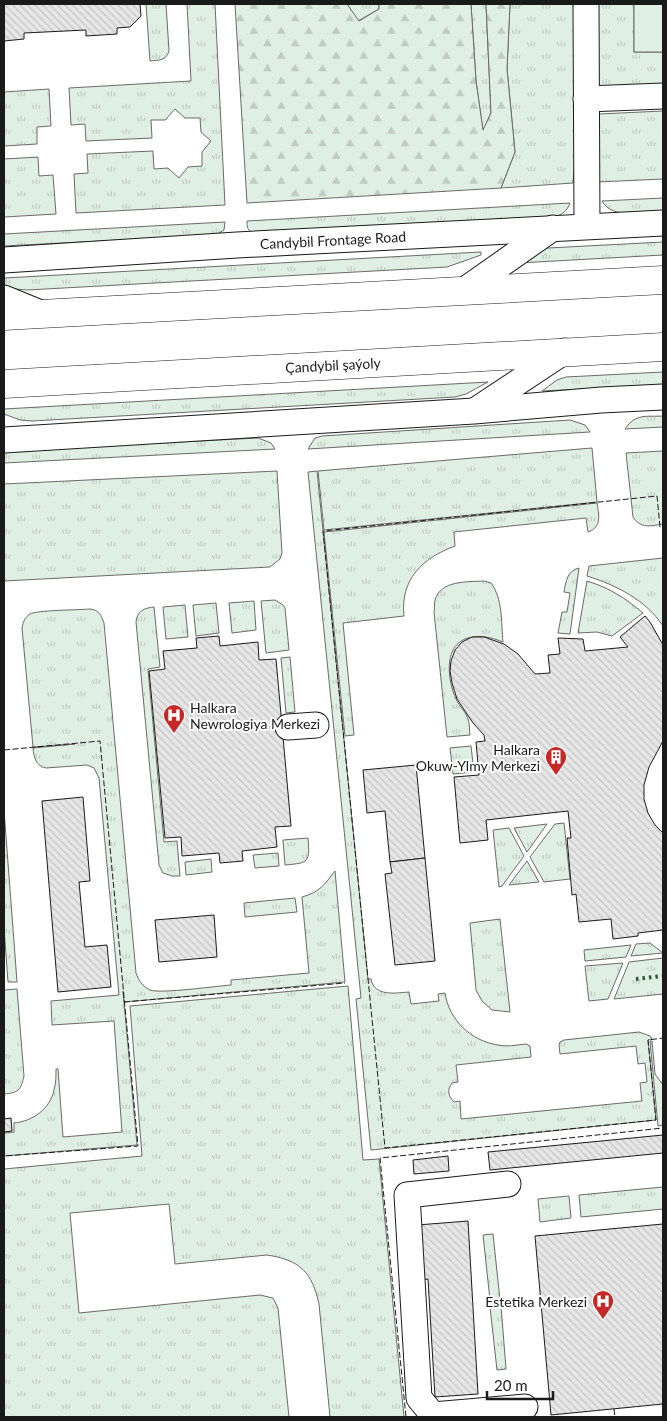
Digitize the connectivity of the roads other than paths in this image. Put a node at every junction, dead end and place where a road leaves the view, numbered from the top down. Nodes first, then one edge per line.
1 (586, 4) edge
2 (663, 96) edge
3 (586, 99) junction
4 (663, 223) edge
5 (587, 226) junction
6 (553, 228) junction
7 (4, 260) edge
8 (663, 280) edge
9 (463, 291) junction
10 (4, 298) edge
11 (44, 314) junction
12 (4, 316) edge
13 (663, 347) edge
14 (565, 351) junction
15 (4, 384) edge
16 (663, 397) edge
17 (474, 411) junction
18 (11, 436) edge
19 (316, 725) dead end
20 (288, 728) dead end
21 (508, 1184) dead end
22 (525, 1407) dead end

1 - 3 street
2 - 3 street
3 - 5 street
4 - 5 street, Candybil Frontage Road
5 - 6 street, Candybil Frontage Road
6 - 7 street, Candybil Frontage Road
6 - 9 street
8 - 9 main road
9 - 11 main road
10 - 11 street
11 - 12 main road
13 - 14 main road, Çandybil şaýoly
14 - 15 main road, Çandybil şaýoly
14 - 17 street
16 - 17 street
17 - 18 street
19 - 20 street
21 - 22 street

